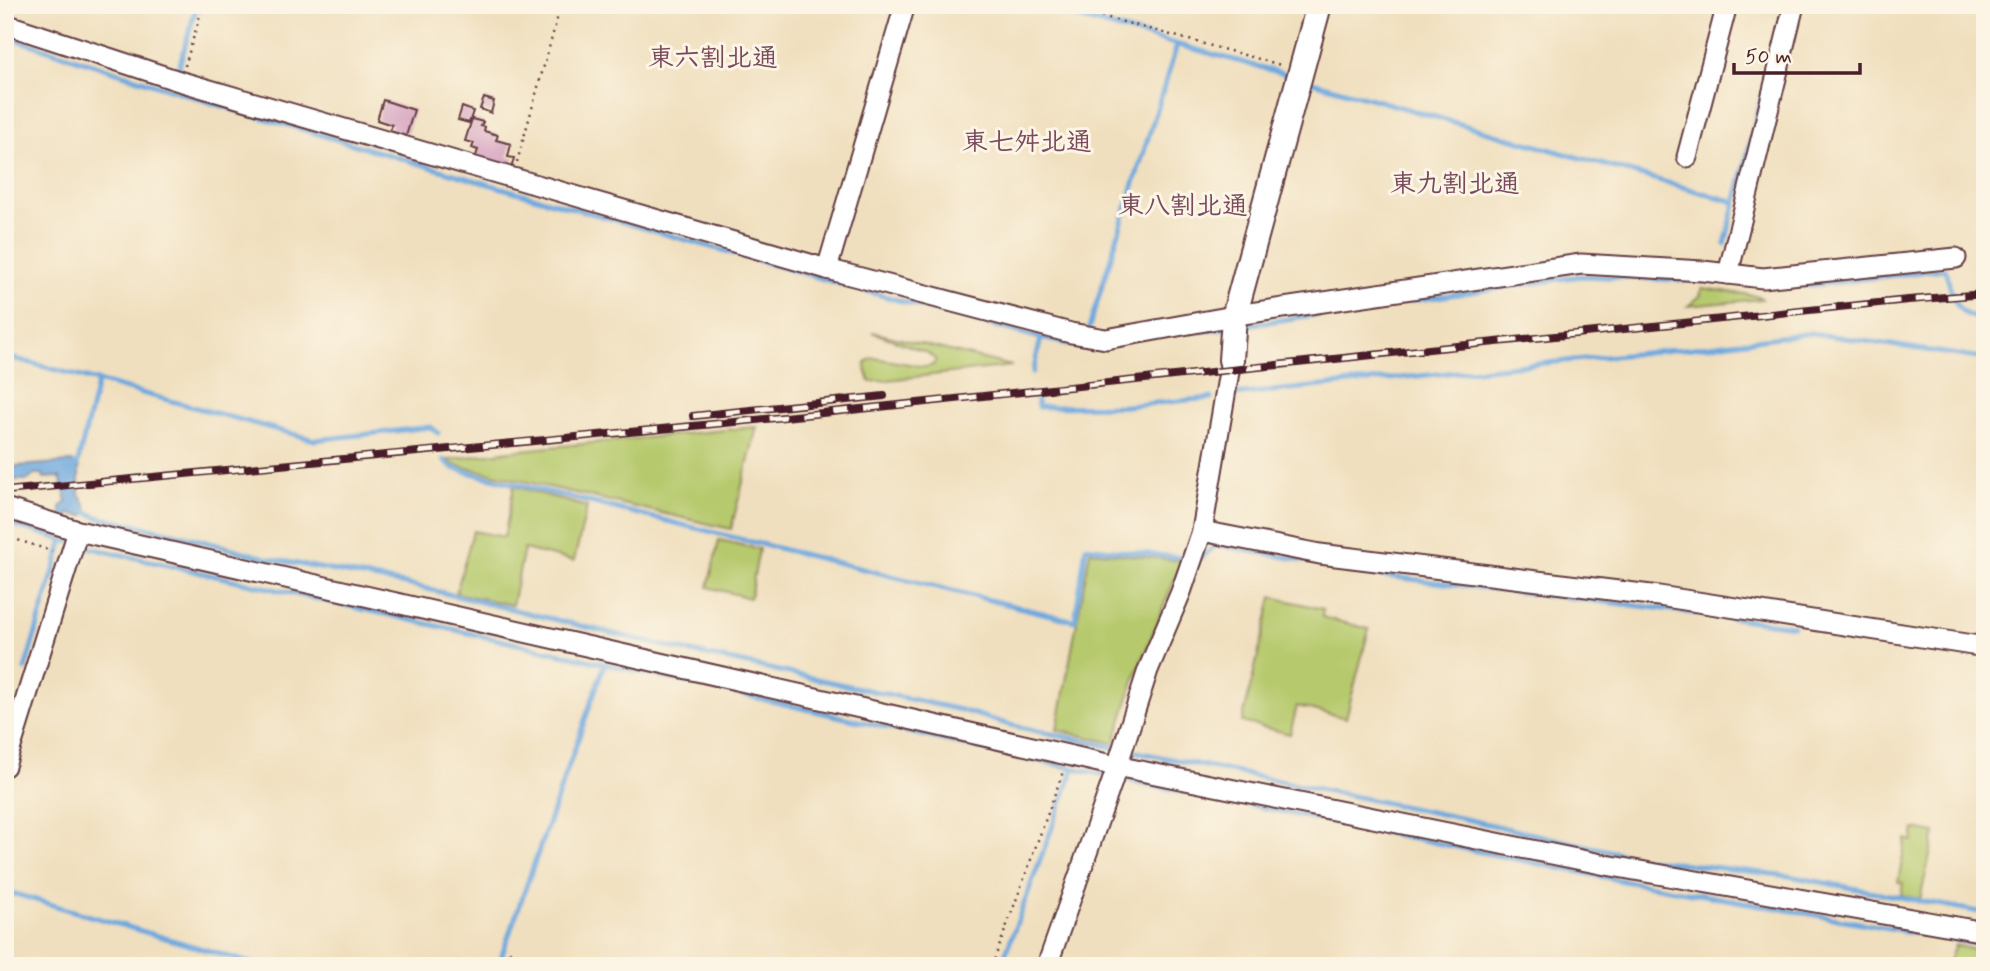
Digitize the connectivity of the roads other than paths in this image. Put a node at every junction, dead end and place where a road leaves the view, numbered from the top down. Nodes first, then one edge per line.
1 (905, 5) edge
2 (1319, 5) edge
3 (1727, 5) edge
4 (1794, 5) edge
5 (5, 24) edge
6 (1687, 157) dead end
7 (1956, 258) dead end
8 (827, 269) junction
9 (1721, 273) junction
10 (1233, 324) junction
11 (1230, 365) joint
12 (5, 508) edge
13 (1202, 531) junction
14 (70, 542) junction
15 (1985, 647) edge
16 (1117, 764) junction
17 (5, 766) edge
18 (1985, 932) edge
19 (1047, 966) edge

1 - 8 street
2 - 10 street
3 - 6 street
4 - 9 street
5 - 8 street
7 - 9 street
8 - 10 street
9 - 10 street
10 - 11 street
11 - 13 street
12 - 14 street
13 - 15 street
13 - 16 street
14 - 16 street
14 - 17 street
16 - 18 street
16 - 19 street

